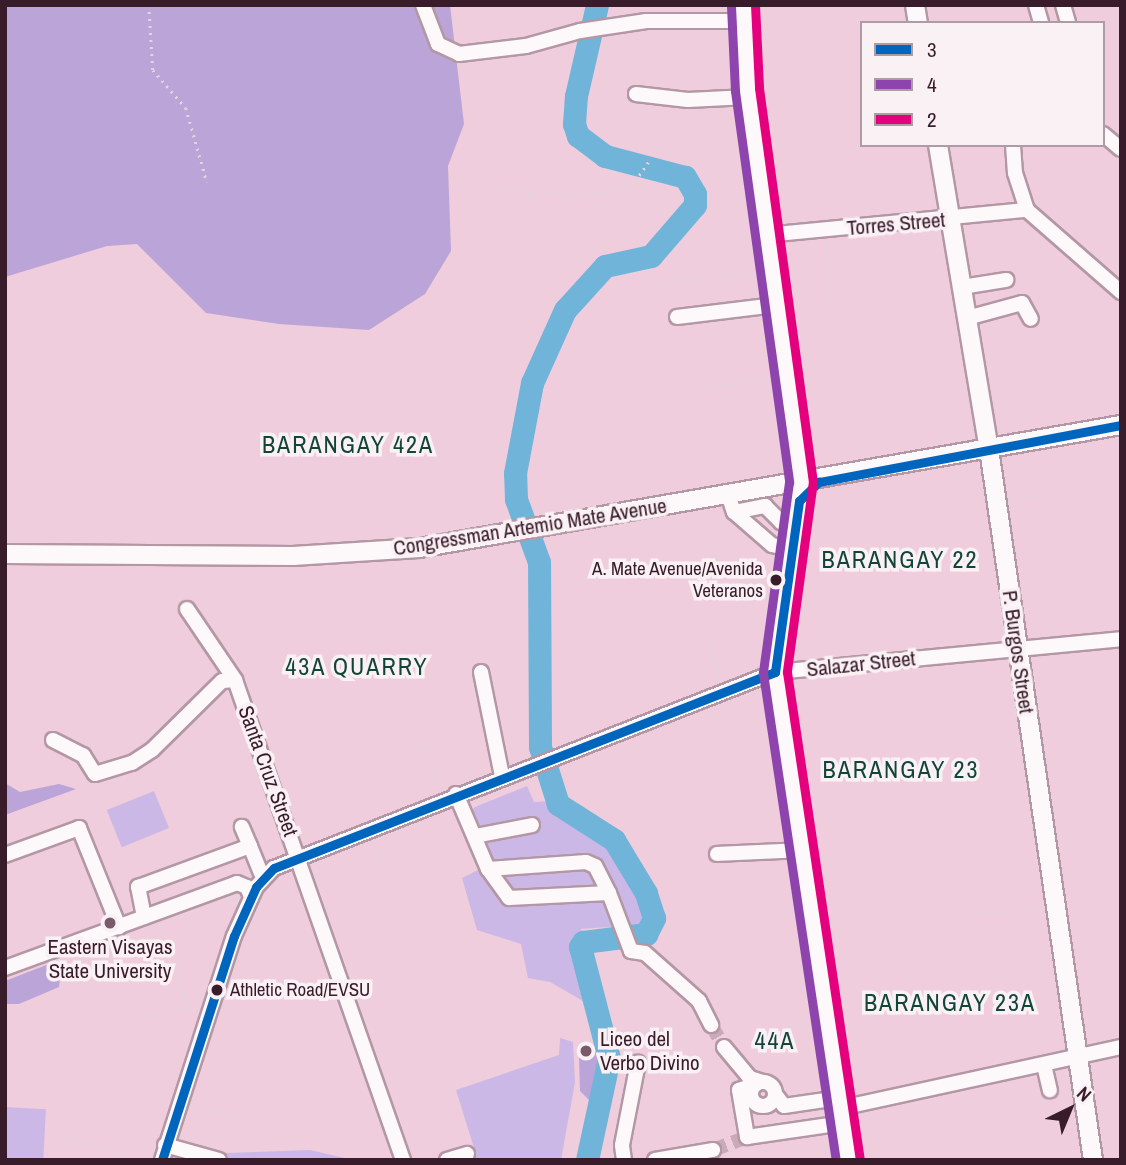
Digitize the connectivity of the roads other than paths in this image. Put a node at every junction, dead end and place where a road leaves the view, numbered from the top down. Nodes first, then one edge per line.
1 (423, 5) edge
2 (720, 5) edge
3 (743, 13) edge
4 (721, 22) junction
5 (636, 94) dead end
6 (748, 97) junction
7 (1121, 127) edge
8 (1106, 136) edge
9 (938, 147) edge
10 (1013, 147) edge
11 (1121, 149) edge
12 (1027, 210) junction
13 (950, 219) junction
14 (765, 235) junction
15 (1006, 280) dead end
16 (962, 287) junction
17 (1121, 292) edge
18 (775, 305) junction
19 (677, 317) dead end
20 (967, 318) junction
21 (1031, 320) dead end
22 (1121, 425) edge
23 (989, 449) junction
24 (830, 477) junction
25 (801, 482) junction
26 (728, 494) junction
27 (799, 500) junction
28 (734, 512) junction
29 (795, 526) junction
30 (792, 550) junction
31 (5, 554) edge
32 (187, 610) dead end
33 (1121, 639) edge
34 (1017, 649) junction
35 (481, 672) dead end
36 (775, 672) junction
37 (235, 680) junction
38 (53, 740) dead end
39 (502, 776) junction
40 (450, 796) junction
41 (532, 825) dead end
42 (243, 827) dead end
43 (475, 836) junction
44 (250, 846) junction
45 (802, 850) junction
46 (718, 854) dead end
47 (5, 855) edge
48 (299, 859) junction
49 (488, 869) junction
50 (267, 870) junction
51 (236, 884) junction
52 (609, 893) junction
53 (251, 897) junction
54 (150, 915) junction
55 (119, 926) junction
56 (5, 968) edge
57 (711, 1025) tunnel mouth
58 (724, 1047) tunnel mouth
59 (1121, 1047) edge
60 (1075, 1058) junction
61 (638, 1063) dead end
62 (1044, 1065) junction
63 (759, 1083) junction
64 (1050, 1090) dead end
65 (775, 1094) junction
66 (841, 1110) junction
67 (713, 1150) tunnel mouth
68 (163, 1152) edge
69 (467, 1154) dead end
70 (219, 1160) edge
71 (403, 1160) edge
72 (447, 1160) edge
73 (624, 1160) edge
74 (655, 1160) edge
75 (848, 1160) edge
76 (1093, 1160) edge

1 - 4 street
2 - 4 street
3 - 4 street
3 - 6 main road
5 - 6 street
6 - 14 main road
7 - 8 street
8 - 11 street
9 - 13 main road, P. Burgos Street
10 - 12 street
12 - 13 street, Torres Street
12 - 17 street
13 - 14 street, Torres Street
13 - 16 main road, P. Burgos Street
14 - 18 main road
15 - 16 street
16 - 20 main road, P. Burgos Street
18 - 19 street
18 - 25 main road
20 - 21 street
20 - 23 main road, P. Burgos Street
22 - 23 main road, Congressman Artemio Mate Avenue
23 - 24 main road, Congressman Artemio Mate Avenue
23 - 34 main road, P. Burgos Street
24 - 25 main road, Congressman Artemio Mate Avenue
24 - 27 main road
25 - 26 main road, Congressman Artemio Mate Avenue
25 - 27 main road
26 - 28 street
26 - 31 main road, Congressman Artemio Mate Avenue
27 - 29 main road
28 - 29 street
28 - 30 street
29 - 30 main road
30 - 36 main road
32 - 37 street
33 - 34 street, Salazar Street
34 - 36 street, Salazar Street
34 - 60 main road, P. Burgos Street
35 - 39 street
36 - 39 street, Salazar Street
36 - 45 main road
37 - 38 street, Santa Cruz Street
37 - 48 street, Santa Cruz Street
39 - 40 street, Salazar Street
40 - 43 street
40 - 48 street, Salazar Street
41 - 43 street
42 - 44 street
43 - 49 street
44 - 50 street
44 - 54 street
45 - 46 street
45 - 66 main road
47 - 55 street
48 - 50 street, Salazar Street
48 - 71 street, Santa Cruz Street
49 - 52 street
49 - 52 street
50 - 51 street, Salazar Street
50 - 53 street
51 - 53 street
51 - 54 street, Salazar Street
52 - 57 street
53 - 68 street
54 - 55 street, Salazar Street
55 - 56 street, Salazar Street
58 - 63 street
59 - 60 street
60 - 62 street
60 - 76 main road, P. Burgos Street
61 - 73 street
62 - 64 street
62 - 66 street
63 - 65 street
63 - 65 street
63 - 66 street
65 - 66 street
66 - 75 main road
67 - 74 street
68 - 70 street
69 - 72 street

